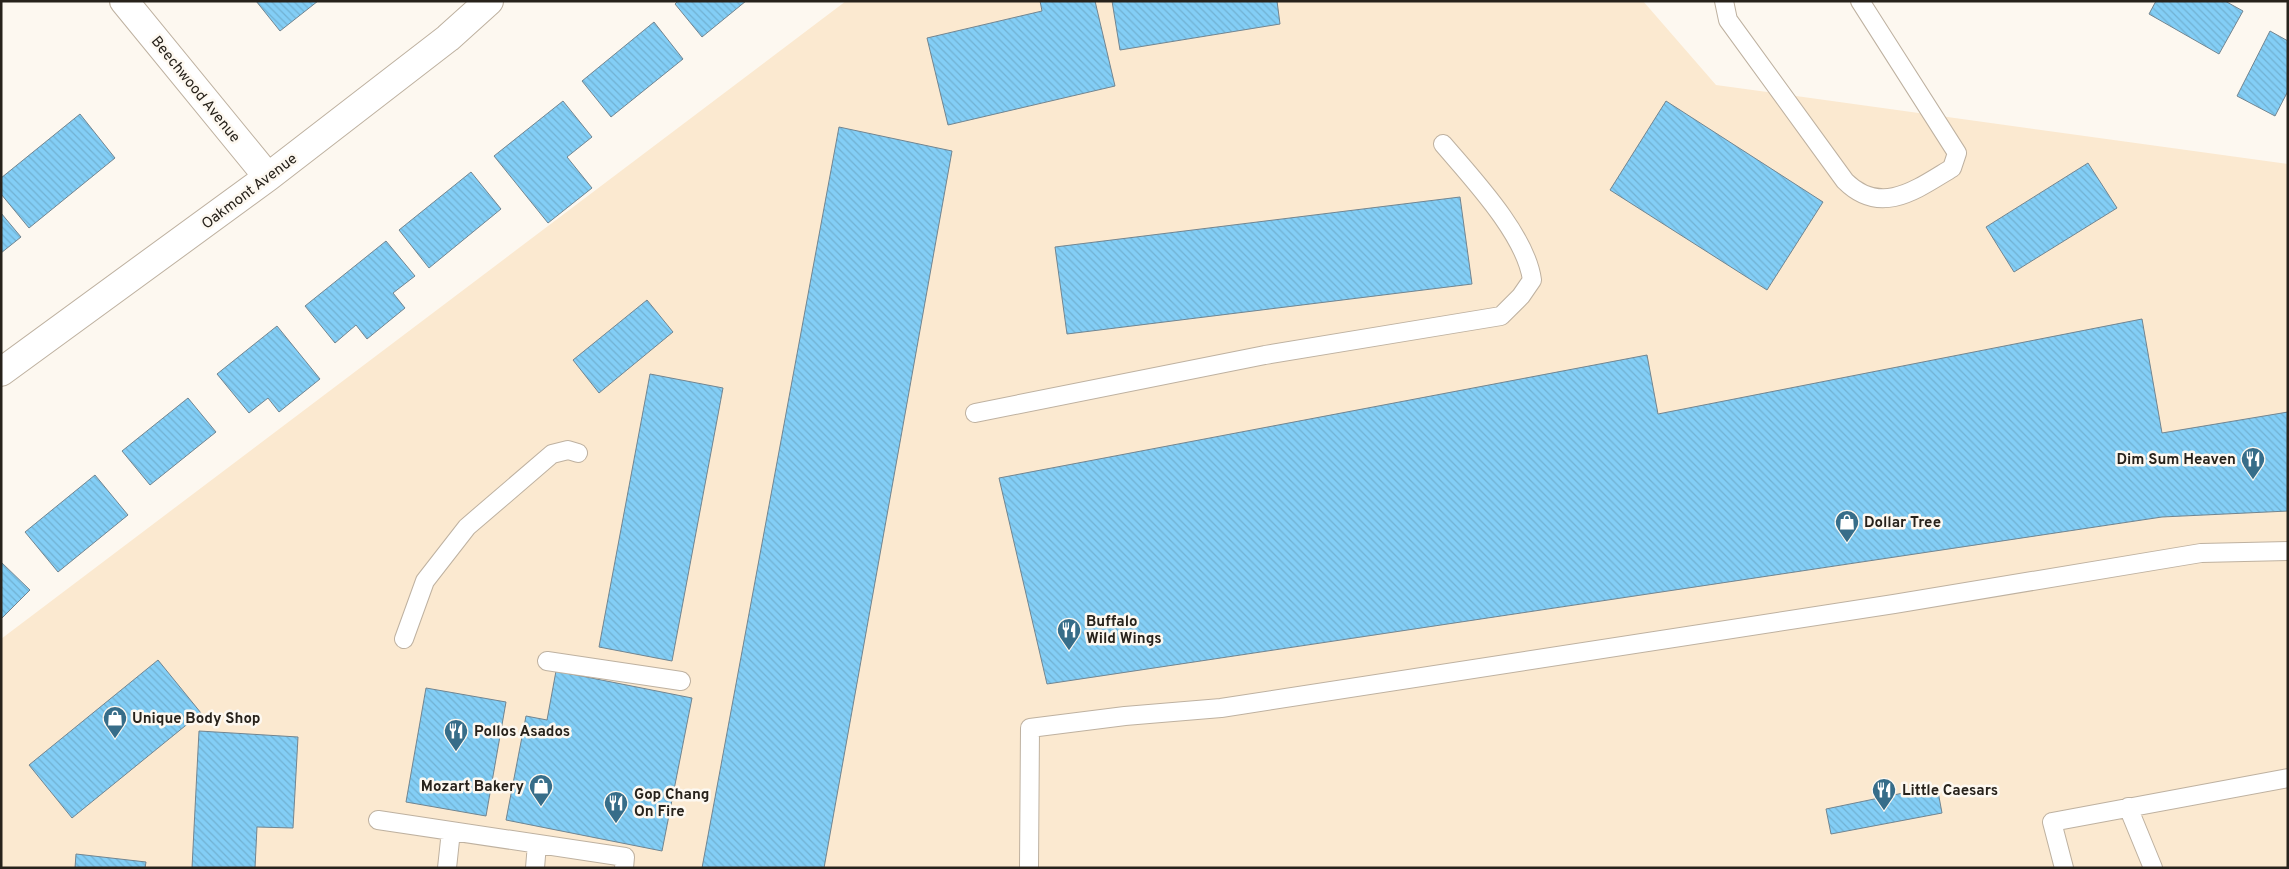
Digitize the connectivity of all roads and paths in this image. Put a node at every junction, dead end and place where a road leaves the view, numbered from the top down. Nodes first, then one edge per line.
1 (124, 1) edge
2 (489, 1) edge
3 (1724, 1) edge
4 (1860, 1) edge
5 (1443, 144) dead end
6 (268, 177) junction
7 (1, 372) edge
8 (975, 413) dead end
9 (578, 453) dead end
10 (2288, 551) edge
11 (404, 639) dead end
12 (547, 661) dead end
13 (681, 681) dead end
14 (2288, 778) edge
15 (2128, 807) junction
16 (378, 820) dead end
17 (451, 831) junction
18 (537, 844) junction
19 (447, 868) edge
20 (535, 868) edge
21 (624, 868) edge
22 (1028, 868) edge
23 (2064, 868) edge
24 (2153, 868) edge

1 - 6 street, Beechwood Avenue
2 - 6 street, Oakmont Avenue
3 - 4 lane
5 - 8 lane
6 - 7 street, Oakmont Avenue
9 - 11 lane
10 - 22 lane
12 - 13 lane
14 - 15 lane
15 - 23 lane
15 - 24 lane
16 - 17 lane
17 - 18 lane
17 - 19 lane
18 - 20 lane
18 - 21 lane

